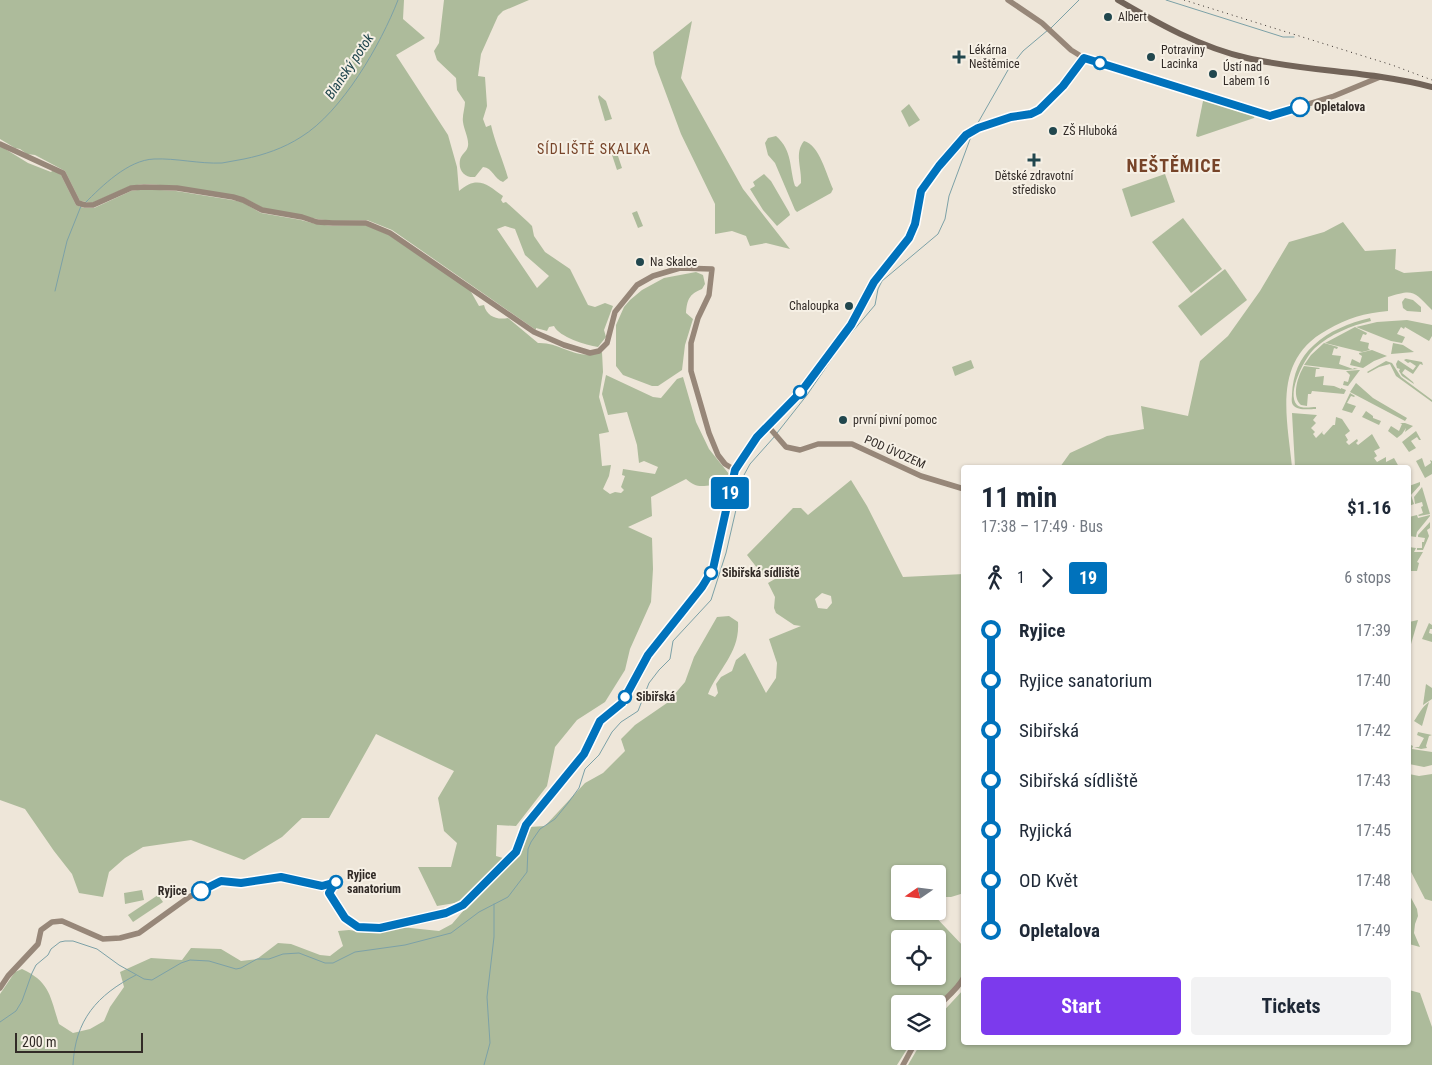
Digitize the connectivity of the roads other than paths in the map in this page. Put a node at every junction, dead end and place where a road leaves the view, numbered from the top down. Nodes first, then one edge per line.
1 (1008, 0) edge
2 (1118, 0) edge
3 (1084, 58) junction
4 (1382, 76) junction
5 (1432, 87) edge
6 (0, 144) edge
7 (767, 425) junction
8 (735, 470) junction
9 (961, 489) edge
10 (961, 983) edge
11 (0, 988) edge
12 (946, 999) edge
13 (911, 1050) edge
14 (902, 1065) edge

1 - 3 street
2 - 4 main road
3 - 4 street
3 - 7 street
4 - 5 main road
6 - 8 street
7 - 8 street
7 - 9 street, POD ÚVOZEM
8 - 11 street
10 - 12 street
13 - 14 street

